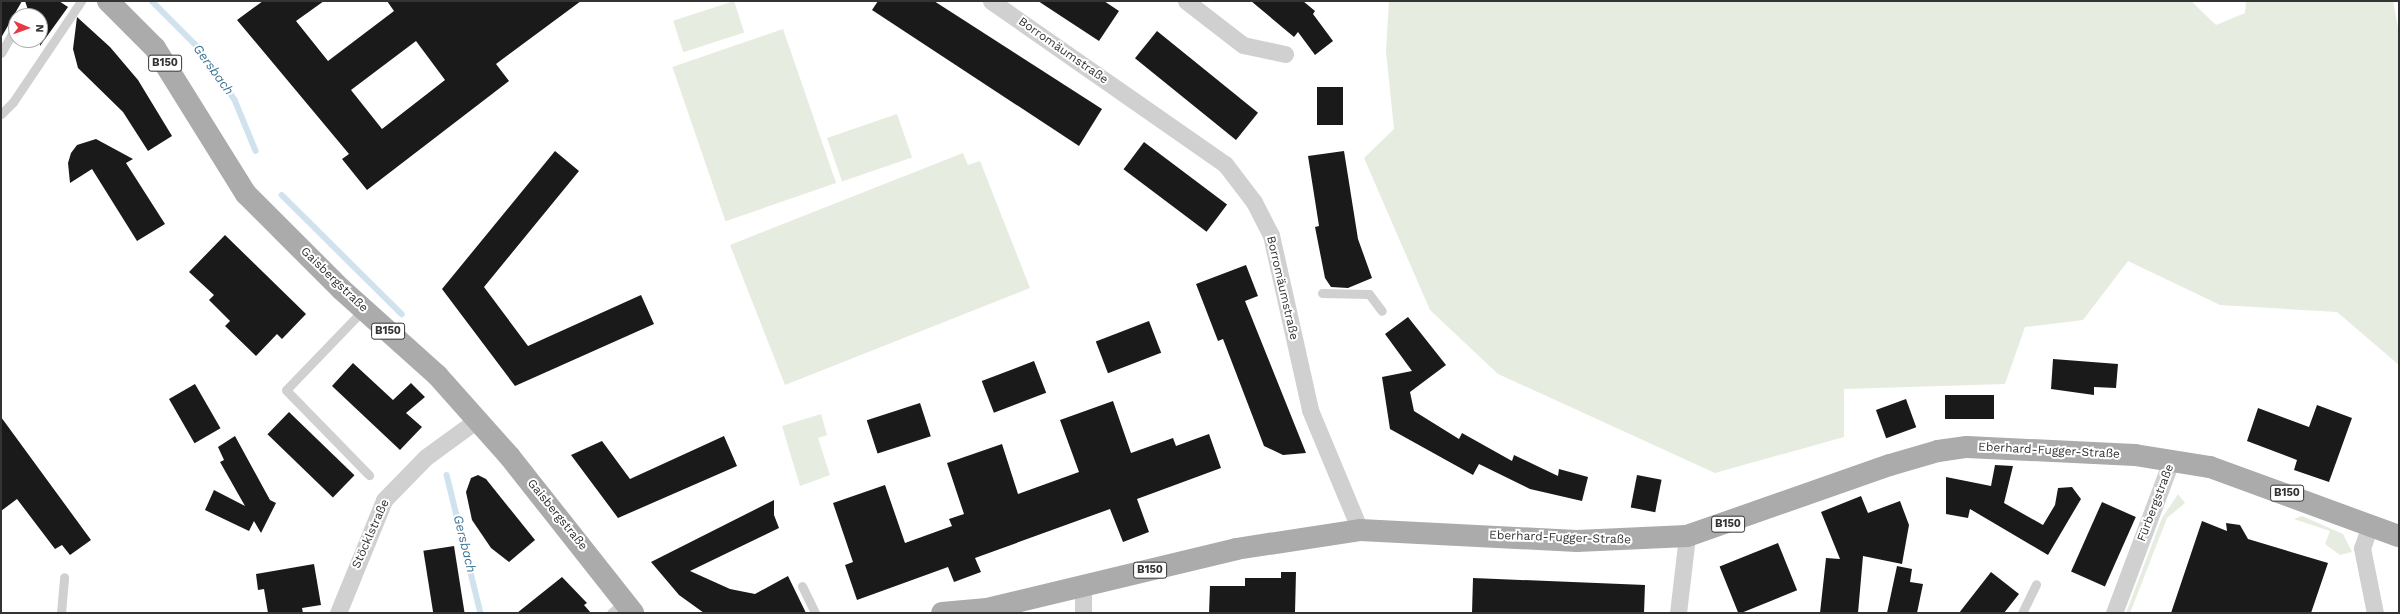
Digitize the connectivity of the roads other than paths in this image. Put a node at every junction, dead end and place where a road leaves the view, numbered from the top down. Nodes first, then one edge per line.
1 (81, 1) edge
2 (108, 1) edge
3 (991, 1) edge
4 (1186, 1) edge
5 (8, 41) edge
6 (1, 53) edge
7 (1285, 54) dead end
8 (1, 114) edge
9 (1322, 293) dead end
10 (364, 309) junction
11 (1382, 311) dead end
12 (477, 420) junction
13 (2172, 459) junction
14 (369, 475) dead end
15 (2370, 525) junction
16 (1360, 530) junction
17 (1687, 536) junction
18 (2399, 536) edge
19 (64, 577) dead end
20 (2036, 584) dead end
21 (802, 586) dead end
22 (1083, 586) junction
23 (628, 610) edge
24 (983, 611) edge
25 (61, 613) edge
26 (338, 613) edge
27 (815, 613) edge
28 (942, 613) edge
29 (1083, 613) edge
30 (1678, 613) edge
31 (2022, 613) edge
32 (2114, 613) edge
33 (2375, 613) edge

1 - 8 lane
2 - 10 main road, Gaisbergstraße / B150
3 - 16 street, Borromäumstraße
4 - 7 street
5 - 6 lane
9 - 11 lane
10 - 12 main road, Gaisbergstraße / B150
10 - 14 lane
12 - 23 main road, Gaisbergstraße / B150
12 - 26 street, Stöcklstraße
13 - 15 main road, Fürbergstraße / B150
13 - 17 main road, Eberhard-Fugger-Straße / B150
13 - 32 street, Fürbergstraße
15 - 18 main road, Fürbergstraße / B150
15 - 33 street
16 - 17 main road, Eberhard-Fugger-Straße / B150
16 - 22 main road, Eberhard-Fugger-Straße / B150
17 - 30 street
19 - 25 lane
20 - 31 lane
21 - 27 lane
22 - 24 main road, Eberhard-Fugger-Straße / B150
22 - 29 street
24 - 28 main road, Eberhard-Fugger-Straße / B150

